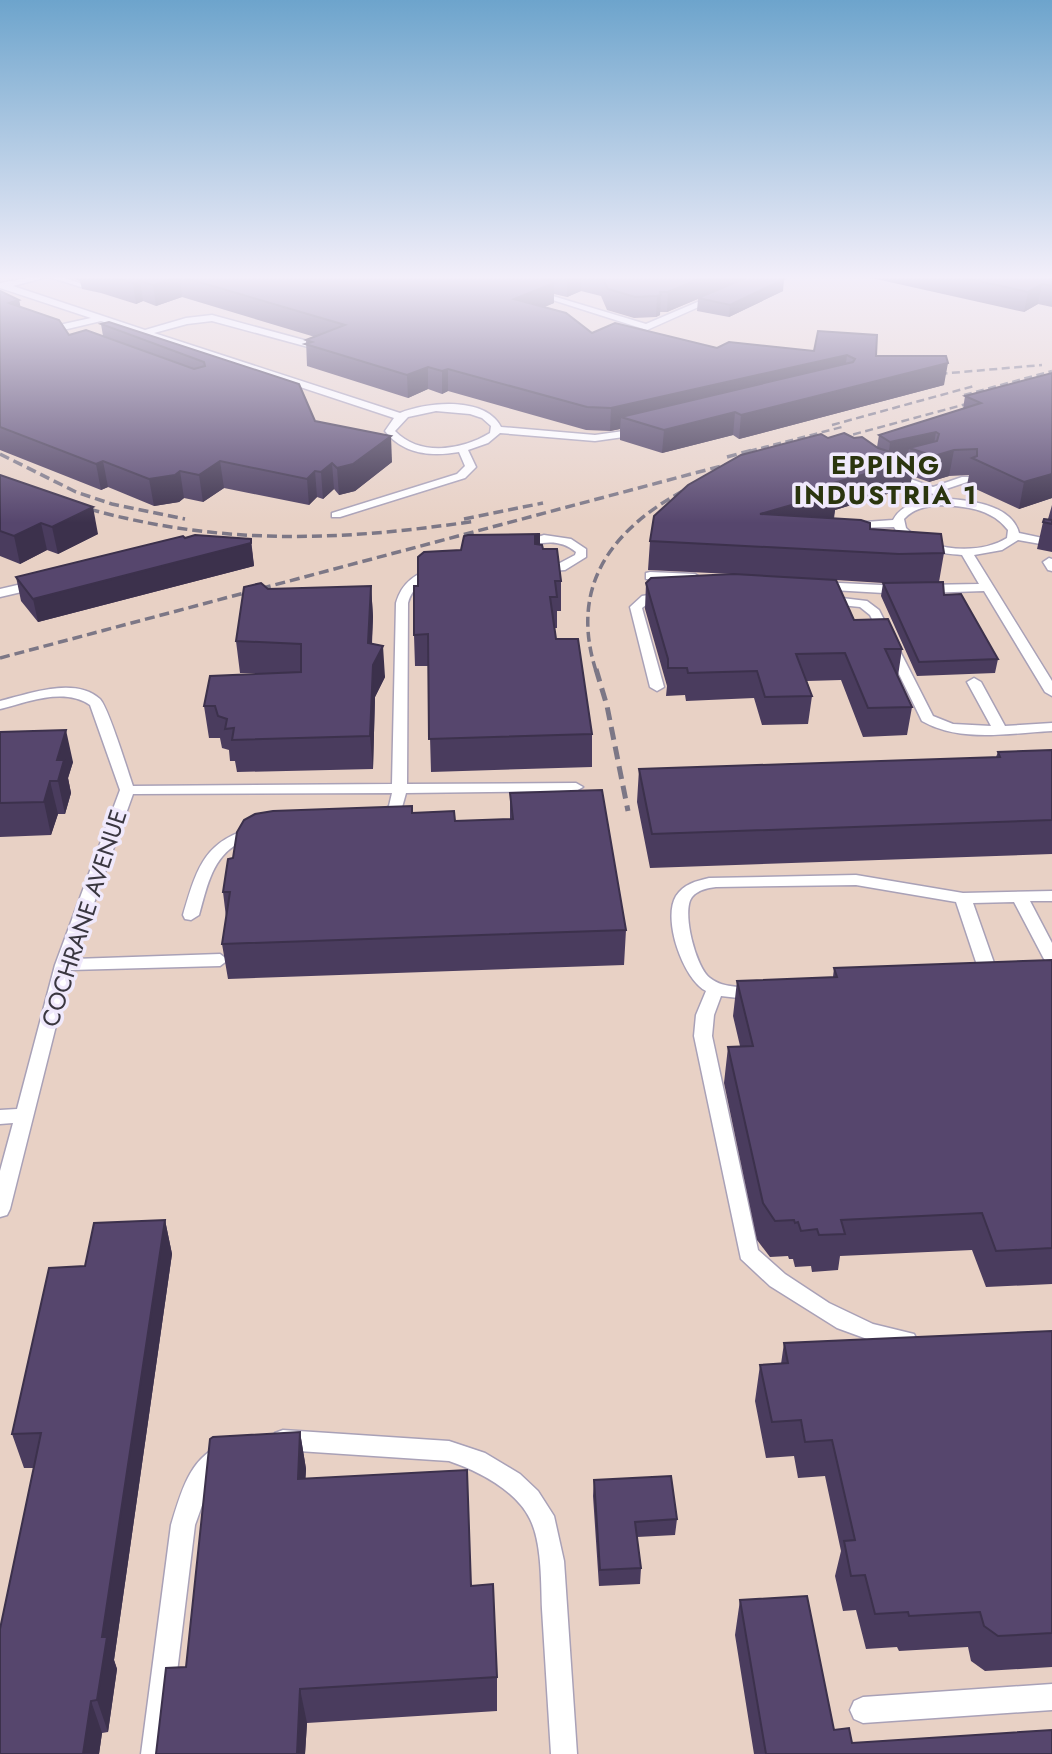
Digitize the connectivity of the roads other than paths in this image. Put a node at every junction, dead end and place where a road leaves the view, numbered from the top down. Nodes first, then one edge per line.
1 (225, 359) edge
2 (401, 417) junction
3 (650, 429) edge
4 (495, 430) junction
5 (462, 448) junction
6 (907, 468) edge
7 (966, 479) dead end
8 (934, 490) junction
9 (947, 502) junction
10 (337, 515) dead end
11 (898, 523) junction
12 (836, 528) edge
13 (1013, 535) junction
14 (1052, 543) edge
15 (505, 550) edge
16 (966, 552) junction
17 (450, 568) edge
18 (541, 569) edge
19 (650, 576) edge
20 (704, 579) edge
21 (50, 581) edge
22 (799, 585) edge
23 (988, 587) junction
24 (0, 593) edge
25 (677, 595) edge
26 (813, 599) edge
27 (974, 682) dead end
28 (1050, 686) edge
29 (657, 687) dead end
30 (0, 705) edge
31 (1052, 727) edge
32 (999, 728) junction
33 (576, 787) dead end
34 (127, 790) junction
35 (399, 790) junction
36 (364, 821) edge
37 (268, 830) edge
38 (1052, 896) edge
39 (1020, 897) junction
40 (963, 898) junction
41 (191, 915) dead end
42 (1052, 959) edge
43 (219, 960) dead end
44 (63, 965) junction
45 (993, 986) edge
46 (715, 990) junction
47 (777, 994) edge
48 (24, 1115) junction
49 (0, 1117) edge
50 (0, 1209) edge
51 (926, 1339) edge
52 (1052, 1697) edge
53 (863, 1710) dead end
54 (154, 1754) edge
55 (564, 1754) edge

1 - 2 lane
2 - 4 lane
2 - 5 lane
3 - 4 lane
4 - 5 lane
5 - 10 lane
6 - 8 lane
7 - 8 lane
8 - 9 lane
9 - 11 lane
9 - 13 lane
11 - 12 lane
11 - 16 lane
13 - 14 lane
13 - 16 lane
15 - 18 lane
16 - 23 lane
17 - 35 lane
19 - 20 lane
21 - 24 lane
22 - 23 lane
23 - 28 lane
25 - 29 lane
26 - 32 lane
27 - 32 lane
30 - 34 lane
31 - 32 lane
33 - 35 lane
34 - 35 lane
34 - 44 lane, COCHRANE AVENUE
35 - 36 lane
37 - 41 lane
38 - 39 lane
39 - 40 lane
39 - 42 lane
40 - 45 lane
40 - 46 lane
43 - 44 lane
44 - 48 lane, COCHRANE AVENUE
46 - 47 lane
46 - 51 lane
48 - 49 lane
48 - 50 lane, COCHRANE AVENUE
52 - 53 lane
54 - 55 lane

